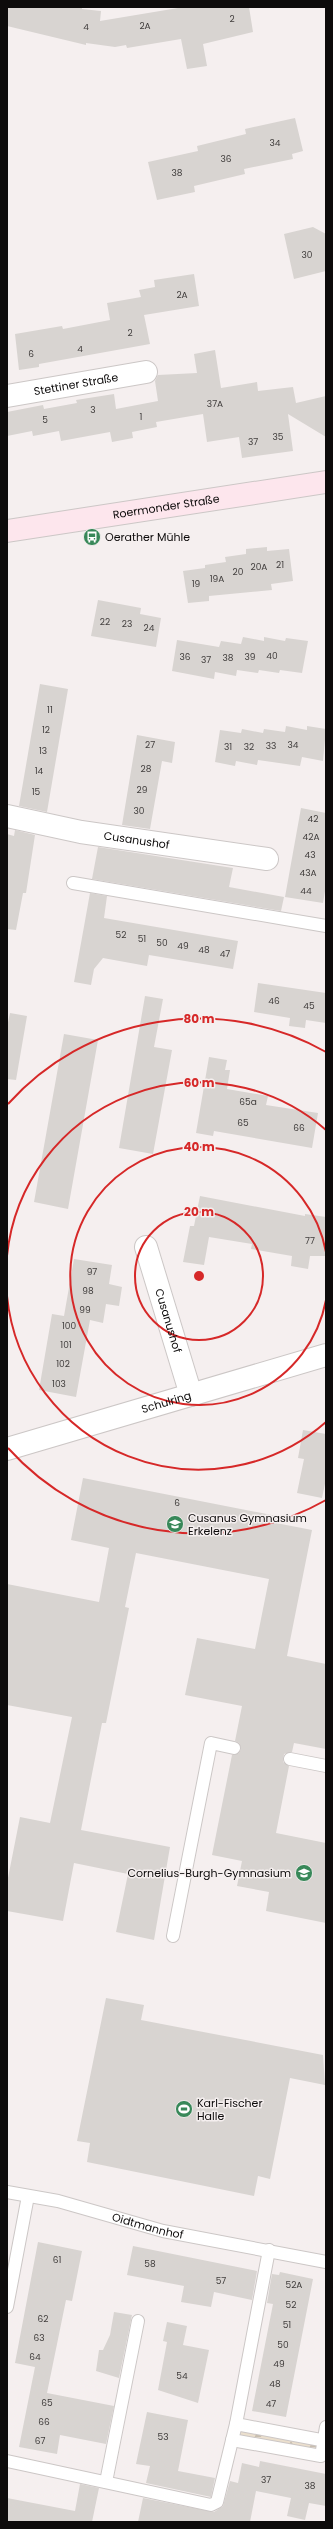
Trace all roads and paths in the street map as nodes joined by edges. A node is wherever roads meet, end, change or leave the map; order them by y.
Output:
1 (146, 372) dead end
2 (7, 396) edge
3 (326, 482) edge
4 (7, 532) edge
5 (7, 816) edge
6 (267, 859) dead end
7 (73, 883) dead end
8 (326, 926) edge
9 (146, 1247) dead end
10 (326, 1355) edge
11 (191, 1395) junction
12 (7, 1449) edge
13 (234, 1748) dead end
14 (290, 1759) dead end
15 (326, 1766) edge
16 (173, 1936) dead end
17 (7, 2192) edge
18 (28, 2196) junction
19 (269, 2250) junction
20 (326, 2262) edge
21 (7, 2307) edge
22 (138, 2321) dead end
23 (236, 2424) junction
24 (326, 2427) edge
25 (232, 2440) junction
26 (325, 2441) edge
27 (7, 2461) edge
28 (106, 2482) junction

1 - 2 street, Stettiner Straße
3 - 4 main road, Roermonder Straße
5 - 6 street, Cusanushof
7 - 8 lane
9 - 11 street, Cusanushof
10 - 11 street, Schulring
11 - 12 street, Schulring
13 - 16 lane
14 - 15 lane
17 - 18 lane, Oidtmannhof
18 - 19 lane, Oidtmannhof
18 - 21 lane
19 - 20 lane, Oidtmannhof
19 - 23 lane
22 - 28 lane
23 - 25 lane
23 - 26 lane
24 - 26 lane
25 - 26 lane
25 - 28 lane
27 - 28 lane

